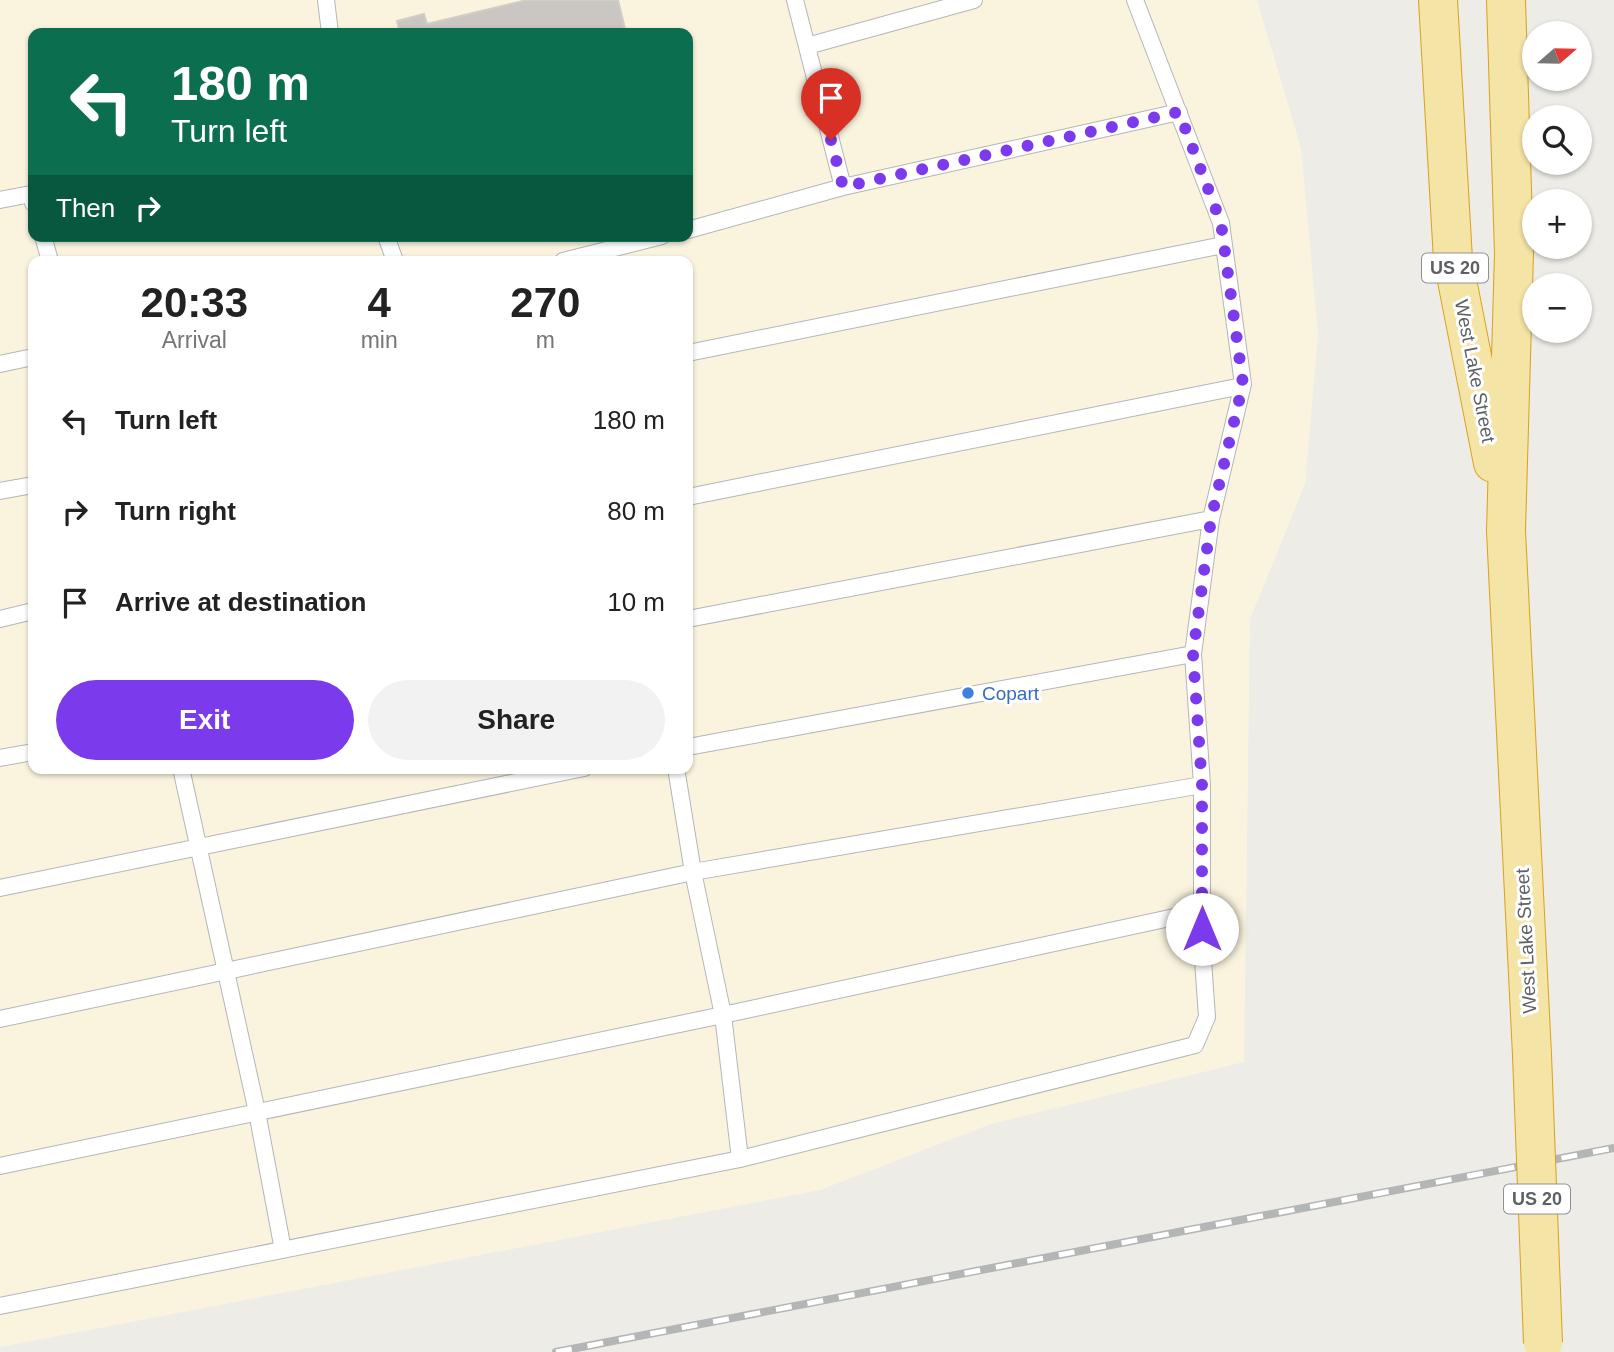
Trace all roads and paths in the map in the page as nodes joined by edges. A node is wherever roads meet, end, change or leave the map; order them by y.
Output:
1 (326, 0) edge
2 (795, 0) edge
3 (974, 0) edge
4 (1135, 0) edge
5 (1438, 0) edge
6 (1506, 0) edge
7 (329, 28) edge
8 (807, 46) junction
9 (1179, 112) junction
10 (843, 187) junction
11 (28, 197) edge
12 (0, 200) edge
13 (693, 229) edge
14 (638, 242) edge
15 (1223, 245) junction
16 (583, 256) edge
17 (693, 352) edge
18 (28, 358) edge
19 (0, 364) edge
20 (1242, 386) junction
21 (28, 486) edge
22 (0, 491) edge
23 (693, 496) edge
24 (1211, 519) junction
25 (1506, 531) junction
26 (28, 612) edge
27 (693, 618) edge
28 (0, 619) edge
29 (1193, 654) junction
30 (693, 746) edge
31 (28, 753) edge
32 (0, 758) edge
33 (182, 774) edge
34 (555, 774) edge
35 (677, 774) edge
36 (1202, 785) junction
37 (196, 847) junction
38 (693, 872) junction
39 (0, 888) edge
40 (1202, 911) junction
41 (226, 972) junction
42 (723, 1015) junction
43 (0, 1019) edge
44 (257, 1112) junction
45 (740, 1159) junction
46 (0, 1166) edge
47 (283, 1250) junction
48 (0, 1306) edge
49 (1543, 1348) edge

1 - 7 lane
2 - 8 lane
3 - 8 lane
4 - 9 lane
5 - 25 highway, West Lake Street / US 20
6 - 25 highway, West Lake Street / US 20
8 - 10 lane
9 - 10 lane
9 - 15 lane
10 - 13 lane
11 - 12 lane
14 - 16 lane
15 - 17 lane
15 - 20 lane
18 - 19 lane
20 - 23 lane
20 - 24 lane
21 - 22 lane
24 - 27 lane
24 - 29 lane
25 - 49 highway, West Lake Street / US 20, bridge
26 - 28 lane
29 - 30 lane
29 - 36 lane
31 - 32 lane
33 - 37 lane
34 - 37 lane
35 - 38 lane
36 - 38 lane
36 - 40 lane
37 - 39 lane
37 - 41 lane
38 - 41 lane
38 - 42 lane
40 - 42 lane
40 - 45 lane
41 - 43 lane
41 - 44 lane
42 - 44 lane
42 - 45 lane
44 - 46 lane
44 - 47 lane
45 - 47 lane
47 - 48 lane

